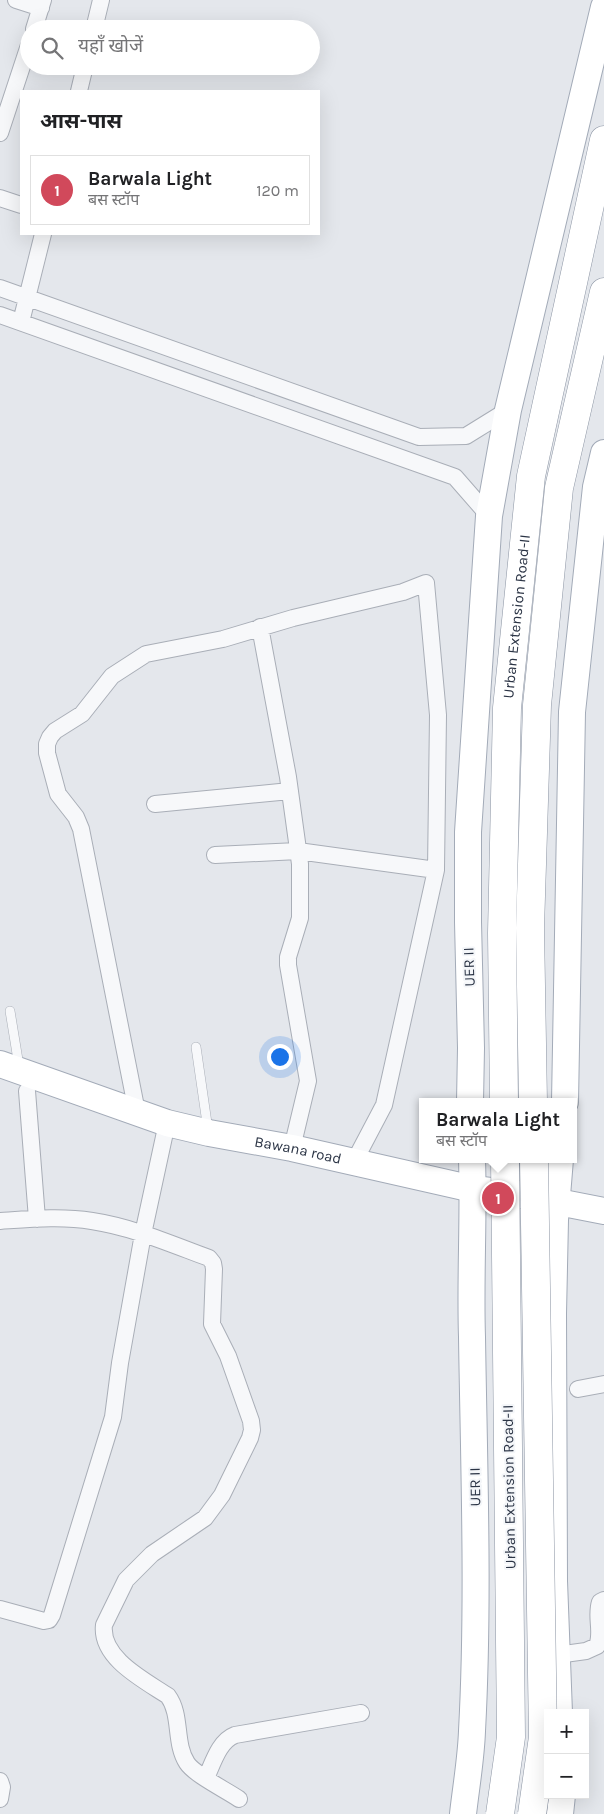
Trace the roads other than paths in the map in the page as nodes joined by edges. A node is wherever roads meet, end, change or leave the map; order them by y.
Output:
1 (16, 0) edge
2 (101, 0) edge
3 (42, 4) edge
4 (604, 7) edge
5 (37, 20) edge
6 (96, 20) edge
7 (20, 72) edge
8 (83, 75) edge
9 (79, 90) edge
10 (0, 133) edge
11 (604, 140) edge
12 (0, 198) edge
13 (20, 206) edge
14 (43, 235) edge
15 (0, 288) edge
16 (604, 292) edge
17 (27, 297) junction
18 (0, 315) edge
19 (21, 322) junction
20 (508, 410) junction
21 (604, 453) edge
22 (489, 516) junction
23 (260, 627) junction
24 (290, 790) junction
25 (155, 804) dead end
26 (298, 851) junction
27 (215, 855) dead end
28 (436, 870) junction
29 (10, 1011) dead end
30 (196, 1046) dead end
31 (12, 1077) edge
32 (470, 1098) edge
33 (504, 1098) edge
34 (533, 1098) edge
35 (565, 1098) edge
36 (137, 1112) junction
37 (165, 1130) junction
38 (209, 1133) junction
39 (292, 1148) junction
40 (354, 1162) junction
41 (472, 1163) edge
42 (505, 1163) edge
43 (534, 1163) edge
44 (560, 1163) edge
45 (474, 1198) junction
46 (556, 1211) junction
47 (604, 1211) edge
48 (37, 1219) junction
49 (0, 1221) edge
50 (604, 1230) edge
51 (143, 1234) junction
52 (604, 1384) edge
53 (578, 1389) dead end
54 (604, 1600) edge
55 (0, 1609) edge
56 (557, 1654) junction
57 (559, 1709) edge
58 (361, 1713) dead end
59 (206, 1778) junction
60 (0, 1781) edge
61 (0, 1799) edge
62 (239, 1799) dead end
63 (562, 1799) edge
64 (463, 1814) edge
65 (500, 1814) edge
66 (532, 1814) edge
67 (560, 1814) edge

1 - 3 street
2 - 6 street
3 - 5 street
4 - 20 main road, UER II
7 - 10 street
8 - 9 street
11 - 33 highway, Urban Extension Road-II
12 - 13 street
14 - 17 street
15 - 17 street
16 - 34 highway, Urban Extension Road-II
17 - 19 street
17 - 20 street
18 - 19 street
19 - 22 street
20 - 22 main road, UER II
21 - 35 main road
22 - 32 main road, UER II
23 - 24 street
23 - 28 street
23 - 36 street
24 - 25 street
24 - 26 street
26 - 27 street
26 - 28 street
26 - 39 street
28 - 40 street
29 - 31 lane
30 - 38 lane
31 - 36 main road, Bawana road
31 - 37 main road, Bawana road
31 - 48 street
36 - 37 main road, Bawana road
37 - 38 main road, Bawana road
37 - 45 main road, Bawana road
37 - 51 street
38 - 39 main road, Bawana road
39 - 40 main road, Bawana road
40 - 45 main road, Bawana road
41 - 45 main road, UER II
42 - 65 highway, Urban Extension Road-II, bridge
43 - 66 highway, Urban Extension Road-II, bridge
44 - 46 main road
45 - 46 main road, Bawana road
45 - 64 main road, UER II
46 - 47 main road, Bawana road
46 - 50 main road, Bawana road
46 - 56 main road
48 - 49 street
48 - 51 street
51 - 55 street
51 - 59 street
52 - 53 street
54 - 56 street
56 - 57 main road
58 - 59 street
59 - 62 street
60 - 61 street
63 - 67 main road

